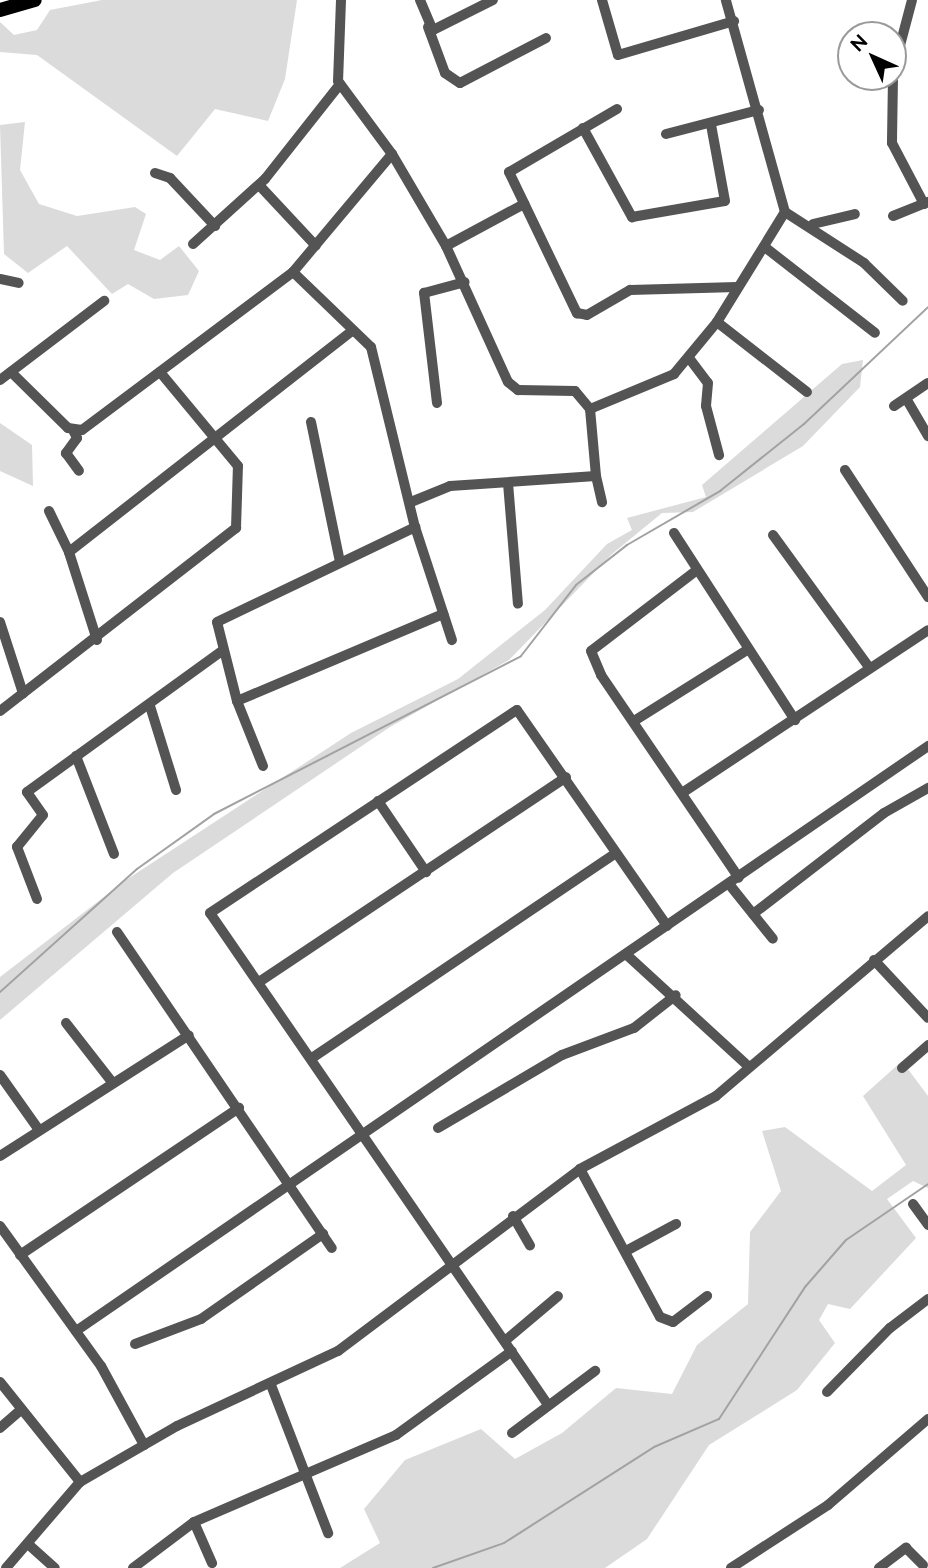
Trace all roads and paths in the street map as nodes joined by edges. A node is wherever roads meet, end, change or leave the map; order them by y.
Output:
1 (35, 0) edge
2 (341, 0) edge
3 (420, 0) edge
4 (493, 0) edge
5 (602, 0) edge
6 (726, 0) edge
7 (912, 0) edge
8 (0, 10) edge
9 (734, 21) junction
10 (907, 21) edge
11 (428, 27) junction
12 (546, 38) dead end
13 (340, 84) junction
14 (893, 91) edge
15 (617, 109) dead end
16 (759, 110) junction
17 (711, 125) junction
18 (583, 128) junction
19 (666, 134) dead end
20 (392, 154) junction
21 (155, 173) dead end
22 (259, 185) junction
23 (926, 203) edge
24 (524, 204) junction
25 (785, 212) junction
26 (855, 214) dead end
27 (893, 216) dead end
28 (813, 224) junction
29 (215, 226) junction
30 (193, 244) dead end
31 (316, 246) junction
32 (446, 246) junction
33 (766, 248) junction
34 (293, 272) junction
35 (0, 279) edge
36 (465, 282) junction
37 (19, 283) dead end
38 (737, 287) junction
39 (903, 300) dead end
40 (104, 301) dead end
41 (717, 322) junction
42 (351, 332) junction
43 (875, 333) dead end
44 (689, 358) junction
45 (11, 372) junction
46 (160, 372) junction
47 (0, 380) edge
48 (928, 383) edge
49 (807, 392) dead end
50 (907, 400) junction
51 (437, 403) dead end
52 (894, 406) dead end
53 (590, 409) junction
54 (311, 422) dead end
55 (73, 430) junction
56 (928, 436) edge
57 (219, 437) junction
58 (719, 455) dead end
59 (845, 470) dead end
60 (79, 471) dead end
61 (596, 475) junction
62 (509, 482) junction
63 (411, 502) junction
64 (602, 502) dead end
65 (49, 511) dead end
66 (415, 527) junction
67 (674, 533) dead end
68 (773, 535) dead end
69 (69, 552) junction
70 (340, 562) junction
71 (697, 570) junction
72 (928, 597) edge
73 (518, 604) dead end
74 (443, 614) junction
75 (0, 622) edge
76 (928, 631) edge
77 (97, 640) junction
78 (452, 640) dead end
79 (747, 650) junction
80 (222, 651) junction
81 (869, 667) junction
82 (23, 693) junction
83 (237, 701) junction
84 (150, 706) junction
85 (0, 711) edge
86 (634, 720) junction
87 (795, 720) junction
88 (928, 746) edge
89 (76, 757) junction
90 (263, 766) dead end
91 (566, 777) junction
92 (928, 788) edge
93 (176, 790) dead end
94 (682, 793) junction
95 (378, 801) junction
96 (114, 854) dead end
97 (612, 856) junction
98 (426, 872) junction
99 (739, 878) junction
100 (729, 884) junction
101 (37, 899) dead end
102 (753, 914) junction
103 (928, 916) edge
104 (667, 926) junction
105 (117, 932) dead end
106 (773, 940) dead end
107 (628, 956) junction
108 (874, 960) junction
109 (259, 982) junction
110 (676, 995) junction
111 (928, 1018) edge
112 (66, 1023) dead end
113 (189, 1035) junction
114 (928, 1045) edge
115 (312, 1058) junction
116 (748, 1066) junction
117 (902, 1068) dead end
118 (0, 1074) edge
119 (112, 1082) junction
120 (239, 1108) junction
121 (438, 1128) dead end
122 (39, 1130) junction
123 (361, 1132) junction
124 (0, 1156) edge
125 (580, 1168) junction
126 (287, 1183) junction
127 (913, 1204) dead end
128 (513, 1216) junction
129 (677, 1224) dead end
130 (928, 1224) edge
131 (0, 1226) edge
132 (323, 1234) junction
133 (530, 1246) dead end
134 (332, 1248) dead end
135 (626, 1251) junction
136 (20, 1255) junction
137 (450, 1263) junction
138 (558, 1296) dead end
139 (707, 1296) dead end
140 (928, 1299) edge
141 (76, 1331) junction
142 (506, 1340) junction
143 (135, 1344) dead end
144 (512, 1351) junction
145 (595, 1371) dead end
146 (0, 1382) edge
147 (271, 1385) junction
148 (827, 1392) dead end
149 (546, 1402) junction
150 (20, 1410) junction
151 (928, 1419) edge
152 (0, 1428) edge
153 (512, 1433) dead end
154 (144, 1445) junction
155 (305, 1476) junction
156 (80, 1482) junction
157 (194, 1522) junction
158 (328, 1533) dead end
159 (28, 1544) junction
160 (212, 1563) dead end
161 (924, 1564) edge
162 (5, 1568) edge
163 (55, 1568) edge
164 (133, 1568) edge
165 (731, 1568) edge
166 (879, 1568) edge

1 - 8 highway
2 - 13 street
3 - 11 street
4 - 11 street
5 - 9 street
6 - 9 street
7 - 10 street
9 - 16 street
11 - 12 street
13 - 20 street
13 - 22 street
14 - 23 street
15 - 18 street
16 - 17 street
16 - 25 street
17 - 18 street
17 - 19 street
18 - 24 street
20 - 31 street
20 - 32 street
21 - 29 street
22 - 29 street
22 - 31 street
23 - 27 street
24 - 32 street
24 - 38 street
25 - 28 street
25 - 33 street
26 - 28 street
28 - 39 street
29 - 30 street
31 - 34 street
32 - 36 street
33 - 38 street
33 - 43 street
34 - 42 street
34 - 46 street
35 - 37 street
36 - 51 street
36 - 53 street
38 - 41 street
40 - 45 street
41 - 44 street
41 - 49 street
42 - 57 street
42 - 63 street
44 - 53 street
44 - 58 street
45 - 47 street
45 - 55 street
46 - 55 street
46 - 57 street
48 - 50 street
50 - 52 street
50 - 56 street
53 - 61 street
54 - 70 street
55 - 60 street
57 - 69 street
57 - 77 street
59 - 72 street
61 - 62 street
61 - 64 street
62 - 63 street
62 - 73 street
63 - 66 street
65 - 69 street
66 - 70 street
66 - 74 street
67 - 71 street
68 - 81 street
69 - 77 street
70 - 80 street
71 - 79 street
71 - 86 street
74 - 78 street
74 - 83 street
75 - 82 street
76 - 81 street
77 - 82 street
79 - 86 street
79 - 87 street
80 - 83 street
80 - 84 street
81 - 87 street
82 - 85 street
83 - 90 street
84 - 89 street
84 - 93 street
86 - 94 street
87 - 94 street
88 - 99 street
89 - 96 street
89 - 101 street
91 - 95 street
91 - 97 street
91 - 98 street
92 - 102 street
94 - 99 street
95 - 98 street
95 - 109 street
97 - 104 street
97 - 115 street
98 - 109 street
99 - 100 street
100 - 102 street
100 - 104 street
102 - 106 street
103 - 108 street
104 - 107 street
105 - 113 street
107 - 110 street
107 - 123 street
108 - 111 street
108 - 116 street
109 - 115 street
110 - 116 street
110 - 121 street
112 - 119 street
113 - 119 street
113 - 120 street
114 - 117 street
115 - 123 street
116 - 125 street
118 - 122 street
119 - 122 street
120 - 126 street
120 - 136 street
122 - 124 street
123 - 126 street
123 - 137 street
125 - 128 street
125 - 135 street
126 - 132 street
126 - 141 street
127 - 130 street
128 - 133 street
128 - 137 street
129 - 135 street
131 - 136 street
132 - 134 street
132 - 143 street
135 - 139 street
136 - 141 street
137 - 142 street
137 - 147 street
138 - 142 street
140 - 148 street
141 - 154 street
142 - 144 street
144 - 149 street
144 - 155 street
145 - 149 street
146 - 150 street
147 - 154 street
147 - 155 street
149 - 153 street
150 - 152 street
150 - 156 street
151 - 165 street
154 - 156 street
155 - 157 street
155 - 158 street
156 - 159 street
157 - 160 street
157 - 164 street
159 - 162 street
159 - 163 street
161 - 166 street

